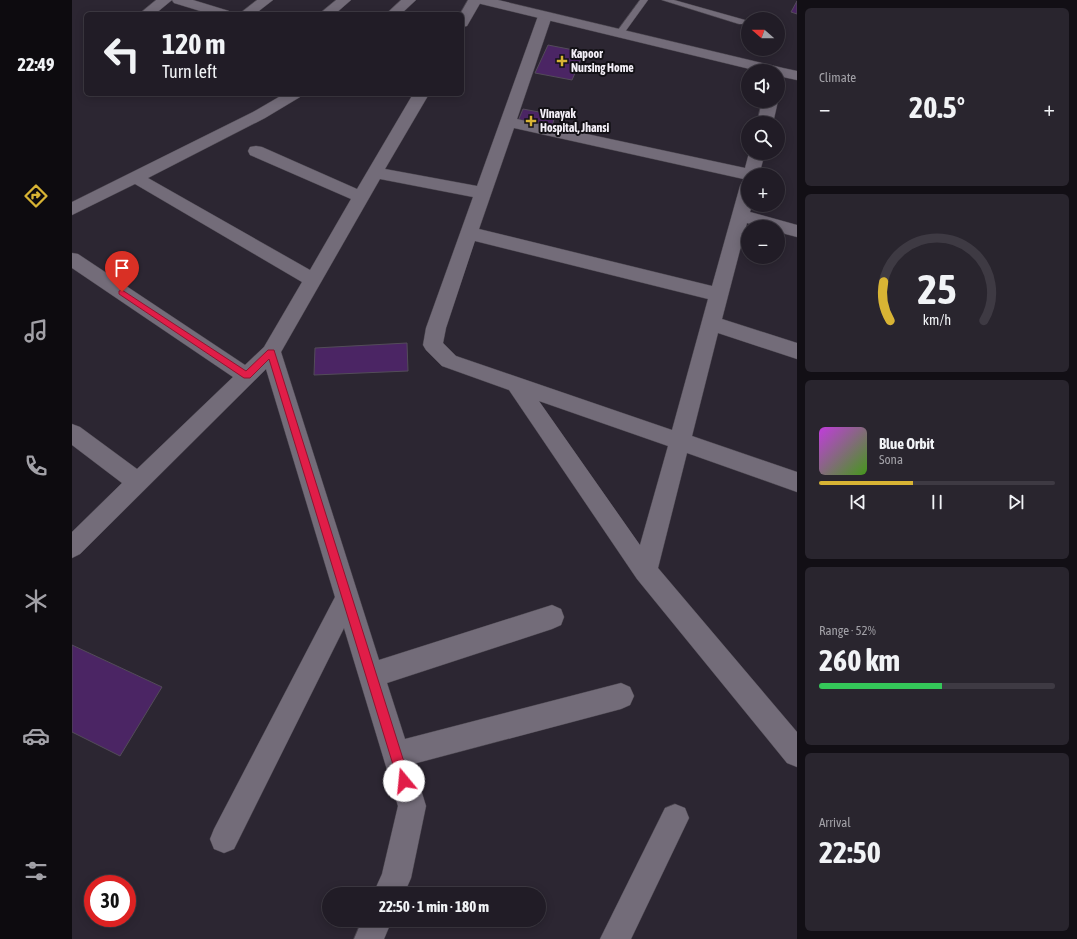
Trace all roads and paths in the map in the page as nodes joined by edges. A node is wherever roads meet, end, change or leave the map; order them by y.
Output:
1 (165, 0) edge
2 (178, 0) edge
3 (266, 0) edge
4 (344, 0) edge
5 (409, 0) edge
6 (476, 0) edge
7 (482, 0) edge
8 (644, 0) edge
9 (666, 0) edge
10 (149, 12) edge
11 (217, 12) edge
12 (249, 12) edge
13 (329, 12) edge
14 (394, 12) edge
15 (545, 16) junction
16 (464, 21) edge
17 (741, 22) edge
18 (619, 34) junction
19 (748, 64) edge
20 (785, 73) edge
21 (797, 76) edge
22 (292, 96) edge
23 (421, 96) edge
24 (508, 122) junction
25 (256, 151) dead end
26 (376, 173) junction
27 (741, 173) edge
28 (136, 178) junction
29 (483, 193) junction
30 (362, 197) junction
31 (72, 209) edge
32 (741, 211) edge
33 (740, 215) junction
34 (797, 230) edge
35 (469, 233) junction
36 (72, 259) edge
37 (313, 280) junction
38 (719, 295) junction
39 (711, 323) junction
40 (271, 352) junction
41 (797, 352) edge
42 (247, 376) junction
43 (516, 384) junction
44 (72, 434) edge
45 (680, 441) junction
46 (138, 482) junction
47 (797, 482) edge
48 (72, 547) edge
49 (646, 571) junction
50 (347, 598) junction
51 (552, 617) dead end
52 (371, 675) junction
53 (621, 696) dead end
54 (797, 753) edge
55 (396, 755) junction
56 (675, 818) dead end
57 (224, 839) dead end
58 (392, 887) edge
59 (374, 927) edge
60 (369, 939) edge
61 (615, 939) edge

1 - 10 street
2 - 11 street
3 - 12 street
4 - 13 street
5 - 14 street
6 - 16 street
7 - 15 street
8 - 18 lane
9 - 17 lane
15 - 18 street
15 - 24 street
18 - 19 street
20 - 21 street
22 - 28 street
23 - 26 street
24 - 27 street
24 - 29 street
25 - 30 street
26 - 29 street
26 - 30 street
28 - 31 street
28 - 37 street
29 - 35 street
30 - 37 street
32 - 33 street
33 - 34 street
33 - 38 street
35 - 38 street
35 - 43 street
36 - 42 street
37 - 40 street
38 - 39 street
39 - 41 street
39 - 45 street
40 - 42 street
40 - 50 street
42 - 46 street
43 - 45 street
43 - 49 street
44 - 46 street
45 - 47 street
45 - 49 street
46 - 48 street
49 - 54 street
50 - 52 street
50 - 57 street
51 - 52 street
52 - 55 street
53 - 55 street
55 - 58 street
56 - 61 street
59 - 60 street

